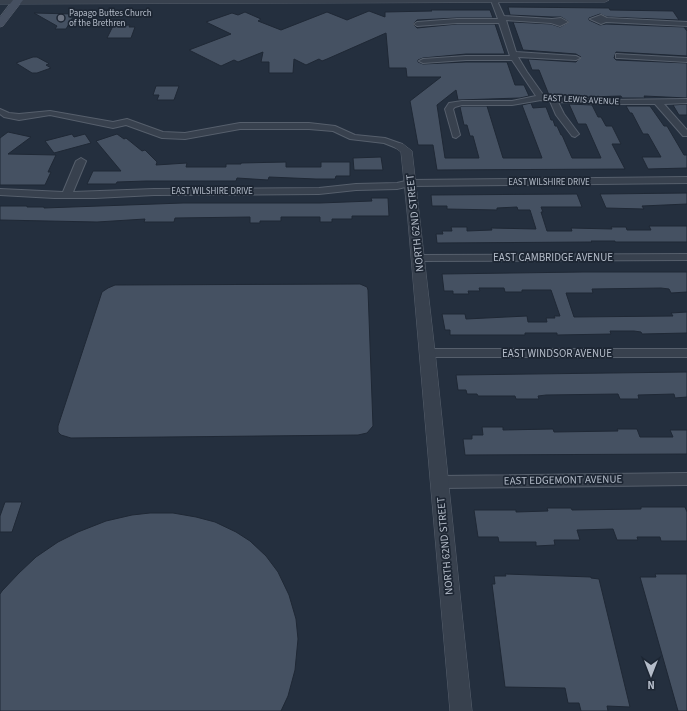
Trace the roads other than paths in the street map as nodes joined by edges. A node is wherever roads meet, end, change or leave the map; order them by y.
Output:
1 (605, 0) edge
2 (496, 1) edge
3 (8, 3) edge
4 (501, 16) junction
5 (605, 20) dead end
6 (553, 21) dead end
7 (0, 24) edge
8 (417, 24) dead end
9 (687, 24) edge
10 (514, 56) junction
11 (619, 56) dead end
12 (576, 58) dead end
13 (687, 60) edge
14 (423, 61) dead end
15 (541, 98) junction
16 (553, 99) junction
17 (687, 101) edge
18 (658, 102) junction
19 (0, 111) edge
20 (575, 134) dead end
21 (686, 134) dead end
22 (456, 135) dead end
23 (399, 146) joint
24 (81, 161) dead end
25 (687, 180) edge
26 (410, 183) junction
27 (0, 192) edge
28 (67, 195) junction
29 (687, 257) edge
30 (418, 258) junction
31 (428, 353) junction
32 (687, 353) edge
33 (687, 479) edge
34 (439, 482) junction
35 (460, 711) edge

1 - 2 street
2 - 3 street
2 - 4 street
3 - 7 main road
4 - 6 street
4 - 8 street
4 - 10 street
5 - 9 street
10 - 12 street
10 - 14 street
10 - 15 street
11 - 13 street
15 - 16 street, EAST LEWIS AVENUE
15 - 22 street, EAST LEWIS AVENUE
16 - 18 street, EAST LEWIS AVENUE
16 - 20 street
17 - 18 street, EAST LEWIS AVENUE
18 - 21 street
19 - 23 street, NORTH 62ND STREET
23 - 26 street, NORTH 62ND STREET
24 - 28 street
25 - 26 street, EAST WILSHIRE DRIVE
26 - 28 street, EAST WILSHIRE DRIVE
26 - 30 street, NORTH 62ND STREET
27 - 28 street, EAST WILSHIRE DRIVE
29 - 30 street, EAST CAMBRIDGE AVENUE
30 - 31 street, NORTH 62ND STREET
31 - 32 street, EAST WINDSOR AVENUE
31 - 34 street, NORTH 62ND STREET
33 - 34 street, EAST EDGEMONT AVENUE
34 - 35 street, NORTH 62ND STREET

